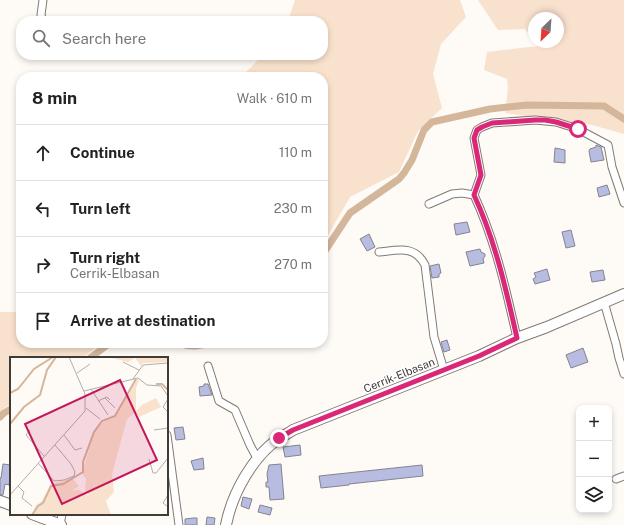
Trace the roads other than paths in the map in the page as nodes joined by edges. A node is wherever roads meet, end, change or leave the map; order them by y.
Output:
1 (43, 0) edge
2 (42, 16) edge
3 (474, 195) junction
4 (624, 203) edge
5 (429, 204) dead end
6 (379, 252) dead end
7 (624, 294) edge
8 (604, 302) junction
9 (517, 338) junction
10 (208, 366) dead end
11 (444, 370) junction
12 (624, 374) edge
13 (168, 452) edge
14 (257, 458) junction
15 (169, 468) edge
16 (624, 476) edge
17 (616, 479) dead end
18 (0, 501) edge
19 (10, 505) edge
20 (35, 515) edge
21 (62, 515) edge
22 (60, 525) edge
23 (179, 525) edge
24 (226, 525) edge

1 - 2 street
3 - 4 street
3 - 5 street
3 - 9 street
6 - 11 street
7 - 8 main road, Cerrik-Elbasan
8 - 9 main road, Cerrik-Elbasan
8 - 12 street
9 - 11 main road, Cerrik-Elbasan
10 - 14 street
11 - 14 main road, Cerrik-Elbasan
13 - 15 street
14 - 24 main road, Cerrik-Elbasan
15 - 23 street
16 - 17 street
18 - 19 main road
20 - 22 main road
21 - 22 street

